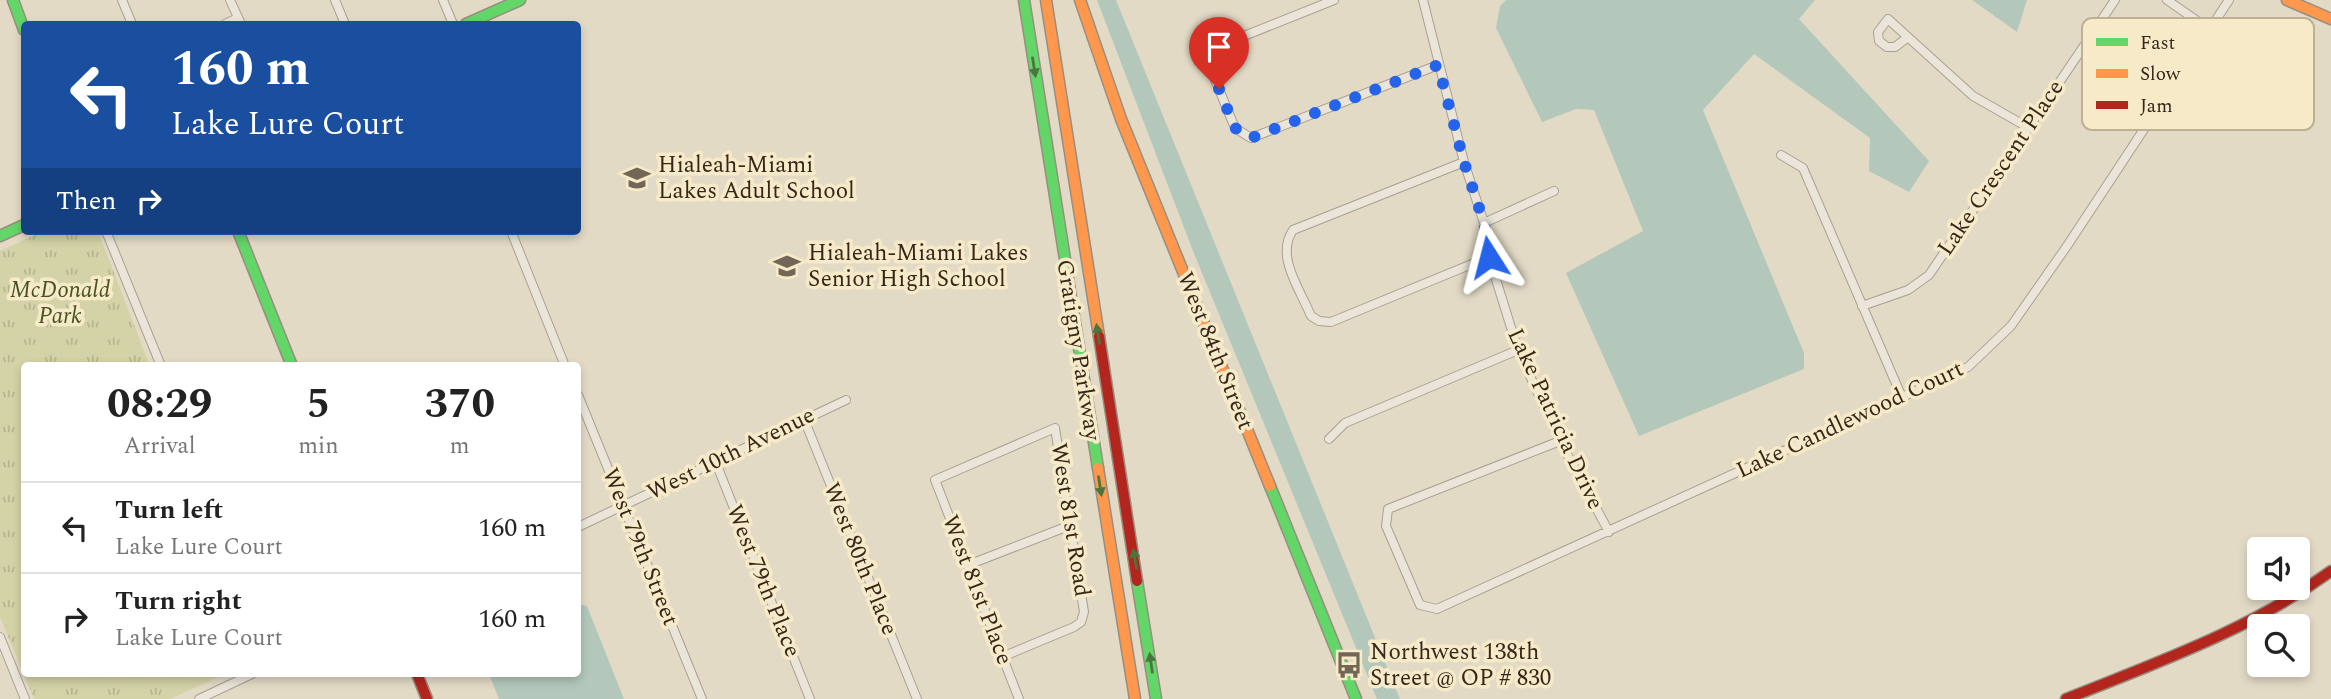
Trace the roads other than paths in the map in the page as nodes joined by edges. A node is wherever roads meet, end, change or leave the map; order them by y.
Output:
1 (13, 0) edge
2 (122, 0) edge
3 (230, 0) edge
4 (335, 0) edge
5 (443, 0) edge
6 (520, 0) edge
7 (1024, 0) edge
8 (1046, 0) edge
9 (1080, 0) edge
10 (1334, 0) edge
11 (1423, 0) edge
12 (2115, 0) edge
13 (2167, 0) edge
14 (2229, 0) edge
15 (2287, 0) edge
16 (2103, 18) edge
17 (2193, 18) edge
18 (2217, 18) edge
19 (2331, 19) edge
20 (131, 21) edge
21 (239, 21) edge
22 (344, 21) edge
23 (452, 21) edge
24 (473, 21) edge
25 (21, 22) edge
26 (1908, 37) junction
27 (2082, 49) edge
28 (1438, 65) junction
29 (2029, 128) junction
30 (2143, 130) edge
31 (1781, 155) dead end
32 (1464, 162) junction
33 (1554, 191) dead end
34 (1484, 223) junction
35 (21, 226) edge
36 (108, 235) edge
37 (240, 235) edge
38 (513, 235) edge
39 (0, 236) edge
40 (1489, 257) junction
41 (1862, 306) junction
42 (1518, 350) junction
43 (159, 362) edge
44 (290, 362) edge
45 (563, 362) edge
46 (1901, 395) junction
47 (846, 400) dead end
48 (581, 402) edge
49 (804, 419) junction
50 (1055, 428) joint
51 (1329, 439) dead end
52 (1560, 441) junction
53 (716, 463) junction
54 (623, 506) junction
55 (1071, 525) junction
56 (581, 526) edge
57 (1609, 532) junction
58 (968, 565) junction
59 (2331, 571) edge
60 (0, 637) edge
61 (1002, 657) junction
62 (246, 677) edge
63 (418, 677) edge
64 (25, 699) edge
65 (199, 699) edge
66 (427, 699) edge
67 (702, 699) edge
68 (810, 699) edge
69 (917, 699) edge
70 (1019, 699) edge
71 (1135, 699) edge
72 (1156, 699) edge
73 (1356, 699) edge
74 (2066, 699) edge

1 - 25 main road
2 - 20 street
3 - 21 street
4 - 22 street
5 - 23 street
6 - 24 main road
7 -> 71 main road, Gratigny Parkway
72 -> 8 main road, Gratigny Parkway
9 - 73 main road, West 84th Street
10 - 28 street
11 - 28 street, Lake Patricia Drive
12 - 16 street, Lake Crescent Place
13 - 17 street
14 - 18 street, Lake Candlewood Court
15 - 19 main road
26 - 26 street
26 - 29 street
27 - 29 street, Lake Crescent Place
28 - 32 street, Lake Patricia Drive
29 - 41 street, Lake Crescent Place
30 - 46 street, Lake Candlewood Court
31 - 41 street
32 - 34 street, Lake Patricia Drive
32 - 40 street
33 - 34 street
34 - 40 street, Lake Patricia Drive
35 - 39 main road
36 - 43 street
37 - 44 main road
38 - 45 street
40 - 42 street, Lake Patricia Drive
41 - 46 street
42 - 51 street
42 - 52 street, Lake Patricia Drive
46 - 57 street, Lake Candlewood Court
47 - 49 street, West 10th Avenue
48 - 54 street, West 79th Street
49 - 53 street, West 10th Avenue
49 - 69 street, West 80th Place
50 - 55 street, West 81st Road
50 - 58 street, West 81st Place
52 - 57 street, Lake Patricia Drive
52 - 57 street, Lake Candlewood Court
53 - 54 street, West 10th Avenue
53 - 68 street, West 79th Place
54 - 56 street, West 10th Avenue
54 - 67 street, West 79th Street
55 - 58 street
55 - 61 street, West 81st Road
58 - 61 street, West 81st Place
59 - 74 main road
60 - 64 street
61 - 70 street, West 81st Place
62 - 65 street
63 - 66 main road

